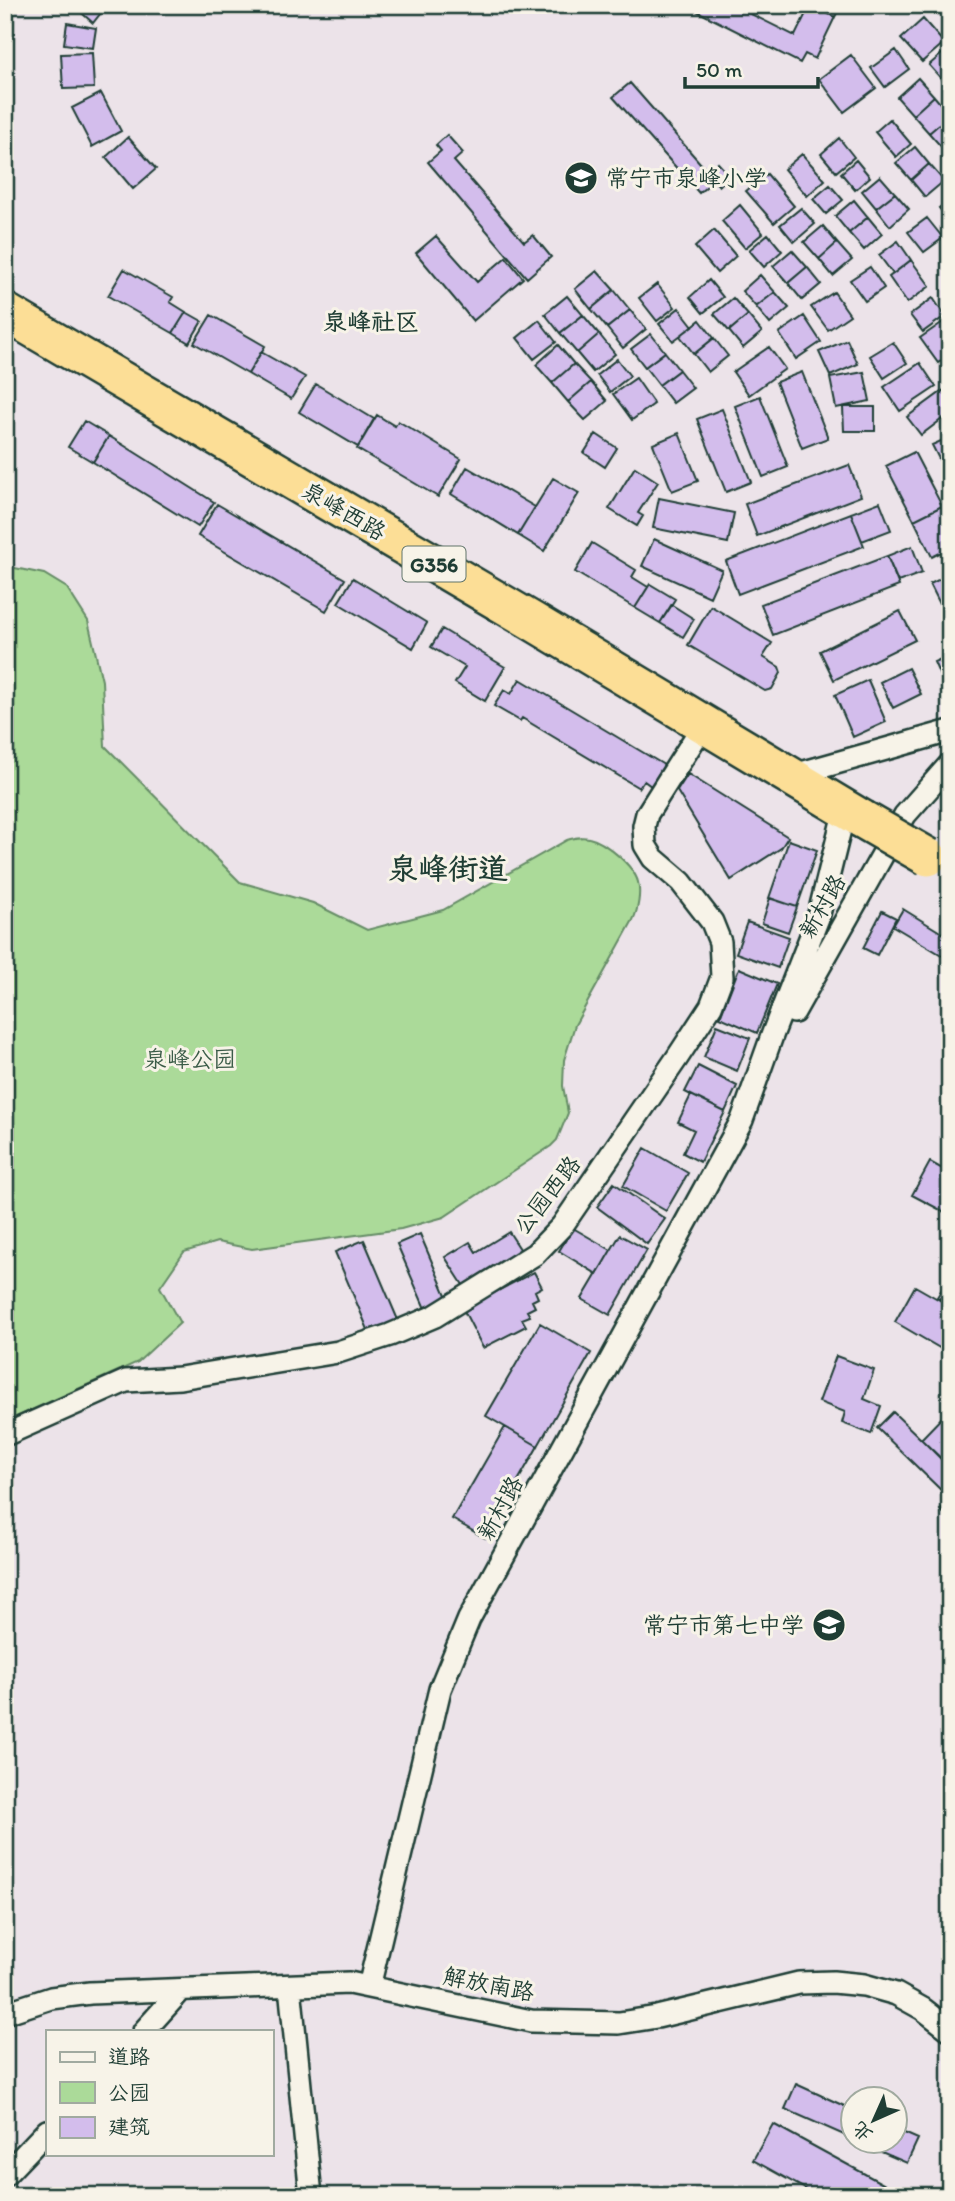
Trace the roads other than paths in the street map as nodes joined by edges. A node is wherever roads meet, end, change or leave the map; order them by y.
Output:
1 (5, 312) edge
2 (704, 724) junction
3 (950, 731) edge
4 (950, 764) edge
5 (790, 776) junction
6 (853, 814) junction
7 (939, 863) edge
8 (755, 1084) junction
9 (5, 1435) edge
10 (290, 1986) junction
11 (369, 1987) junction
12 (181, 1990) junction
13 (5, 2013) edge
14 (950, 2029) edge
15 (145, 2030) edge
16 (46, 2132) edge
17 (5, 2175) edge
18 (311, 2196) edge

1 - 2 highway, 泉峰西路 / G356
2 - 5 highway, 泉峰西路 / G356
2 - 9 street, 公园西路
3 - 5 street
4 - 8 street, 新村路
5 - 6 highway, 泉峰西路 / G356
6 - 7 highway, G356, bridge
6 - 8 street, 新村路
8 - 11 street, 新村路
10 - 11 street, 解放南路
10 - 12 street, 解放南路
10 - 18 street
11 - 14 street, 解放南路
12 - 13 street, 解放南路
12 - 15 street
16 - 17 street

